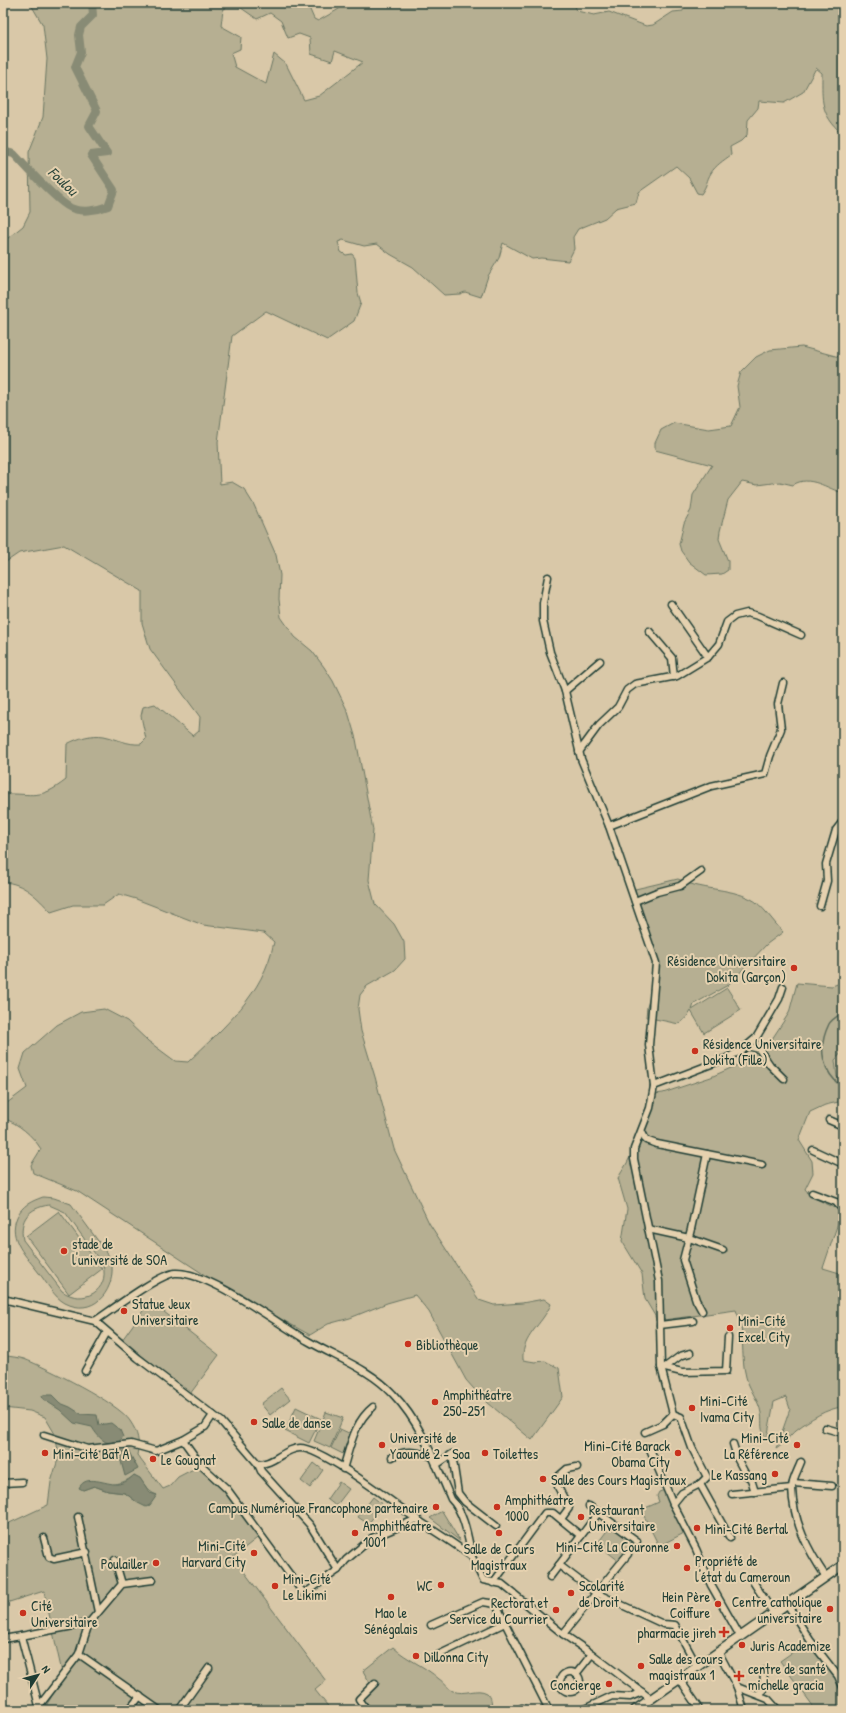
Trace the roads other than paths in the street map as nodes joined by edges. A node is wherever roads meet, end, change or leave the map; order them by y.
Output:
1 (548, 577) dead end
2 (671, 604) dead end
3 (785, 628) junction
4 (649, 631) dead end
5 (782, 635) dead end
6 (798, 637) dead end
7 (708, 657) junction
8 (600, 661) dead end
9 (674, 677) junction
10 (783, 683) dead end
11 (564, 691) junction
12 (579, 752) junction
13 (843, 821) edge
14 (609, 826) junction
15 (701, 871) dead end
16 (635, 901) junction
17 (820, 906) dead end
18 (783, 987) dead end
19 (747, 1046) junction
20 (784, 1079) dead end
21 (654, 1086) junction
22 (829, 1120) dead end
23 (843, 1126) edge
24 (642, 1132) junction
25 (812, 1150) dead end
26 (707, 1154) junction
27 (843, 1164) edge
28 (762, 1165) dead end
29 (812, 1193) dead end
30 (843, 1210) edge
31 (648, 1229) junction
32 (689, 1238) junction
33 (723, 1250) dead end
34 (3, 1299) edge
35 (702, 1311) dead end
36 (95, 1321) junction
37 (693, 1321) dead end
38 (660, 1325) junction
39 (107, 1332) junction
40 (728, 1337) dead end
41 (690, 1353) dead end
42 (663, 1368) junction
43 (85, 1371) dead end
44 (373, 1407) dead end
45 (673, 1414) junction
46 (213, 1415) junction
47 (825, 1428) dead end
48 (645, 1432) dead end
49 (843, 1433) edge
50 (44, 1435) dead end
51 (183, 1440) junction
52 (732, 1444) dead end
53 (650, 1449) dead end
54 (392, 1457) dead end
55 (433, 1457) junction
56 (801, 1462) dead end
57 (258, 1464) junction
58 (436, 1465) junction
59 (577, 1467) dead end
60 (343, 1468) junction
61 (22, 1482) dead end
62 (3, 1483) edge
63 (700, 1484) junction
64 (793, 1486) junction
65 (832, 1486) dead end
66 (755, 1492) junction
67 (732, 1494) dead end
68 (673, 1504) junction
69 (588, 1506) dead end
70 (598, 1512) junction
71 (78, 1517) dead end
72 (561, 1519) junction
73 (417, 1520) junction
74 (496, 1526) dead end
75 (581, 1536) junction
76 (44, 1538) dead end
77 (730, 1538) dead end
78 (637, 1541) dead end
79 (87, 1552) junction
80 (628, 1554) dead end
81 (472, 1557) junction
82 (115, 1560) dead end
83 (560, 1565) junction
84 (843, 1565) edge
85 (338, 1570) junction
86 (550, 1577) dead end
87 (826, 1577) junction
88 (152, 1580) dead end
89 (493, 1583) junction
90 (754, 1583) dead end
91 (122, 1584) junction
92 (596, 1593) junction
93 (787, 1604) junction
94 (98, 1612) junction
95 (774, 1614) junction
96 (89, 1623) junction
97 (505, 1623) junction
98 (431, 1625) dead end
99 (562, 1634) junction
100 (21, 1636) junction
101 (740, 1636) junction
102 (3, 1639) edge
103 (726, 1647) junction
104 (719, 1653) junction
105 (79, 1654) junction
106 (592, 1654) junction
107 (432, 1658) dead end
108 (696, 1664) junction
109 (209, 1668) dead end
110 (764, 1671) dead end
111 (576, 1674) dead end
112 (680, 1680) junction
113 (375, 1683) dead end
114 (737, 1687) junction
115 (843, 1687) edge
116 (758, 1694) junction
117 (140, 1696) junction
118 (647, 1696) junction
119 (698, 1706) dead end
120 (39, 1709) edge
121 (129, 1710) edge
122 (159, 1710) edge
123 (179, 1710) edge
124 (367, 1710) edge
125 (549, 1710) edge
126 (582, 1710) edge
127 (629, 1710) edge
128 (635, 1710) edge
129 (744, 1710) edge
130 (778, 1710) edge

1 - 11 street
2 - 7 street
3 - 5 street
3 - 6 street
3 - 7 street
4 - 9 street
7 - 9 street
8 - 11 street
9 - 12 street
10 - 14 street
11 - 12 street
12 - 14 street
13 - 17 street
14 - 16 street
15 - 16 street
16 - 21 street
18 - 19 street
19 - 20 street
19 - 21 street
21 - 24 street
22 - 23 street
24 - 26 street
24 - 31 street
25 - 27 street
26 - 28 street
26 - 32 street
29 - 30 street
31 - 32 street
31 - 38 street
32 - 33 street
32 - 35 street
34 - 36 street
36 - 39 street
36 - 55 street
37 - 38 street
38 - 42 street
39 - 43 street
39 - 46 street
40 - 42 street
41 - 42 street
42 - 45 street
44 - 60 street
45 - 48 street
45 - 63 street
46 - 51 street
46 - 57 street
47 - 49 street
50 - 51 street
51 - 85 street
52 - 66 street
53 - 68 street
54 - 55 street
55 - 58 street
56 - 64 street
57 - 60 street
57 - 85 street
58 - 74 street
58 - 81 street
59 - 72 street
60 - 73 street
61 - 62 street
63 - 68 street
63 - 77 street
64 - 65 street
64 - 66 street
64 - 87 street
66 - 67 street
68 - 101 street
69 - 70 street
70 - 75 street
70 - 78 street
71 - 79 street
72 - 75 street
72 - 89 street
73 - 81 street
73 - 85 street
75 - 83 street
76 - 79 street
79 - 94 street
80 - 92 street
81 - 89 street
82 - 91 street
83 - 86 street
83 - 92 street
84 - 87 main road
87 - 93 main road
88 - 91 street
89 - 99 street
90 - 95 street
91 - 94 street
92 - 99 street
92 - 108 street
93 - 95 main road
93 - 115 street
94 - 96 street
95 - 101 main road
96 - 100 street
96 - 105 street
97 - 98 street
97 - 107 street
97 - 125 street
99 - 106 street
100 - 102 street
100 - 120 street
101 - 103 main road
103 - 104 main road
103 - 108 main road
104 - 112 main road
104 - 114 street
105 - 117 street
105 - 120 street
106 - 111 street
106 - 118 street
108 - 118 main road
109 - 123 street
110 - 116 street
112 - 118 main road
112 - 119 street
113 - 124 street
114 - 116 street
114 - 129 street
116 - 130 street
117 - 121 street
117 - 122 street
118 - 126 street
118 - 127 main road
118 - 128 main road

